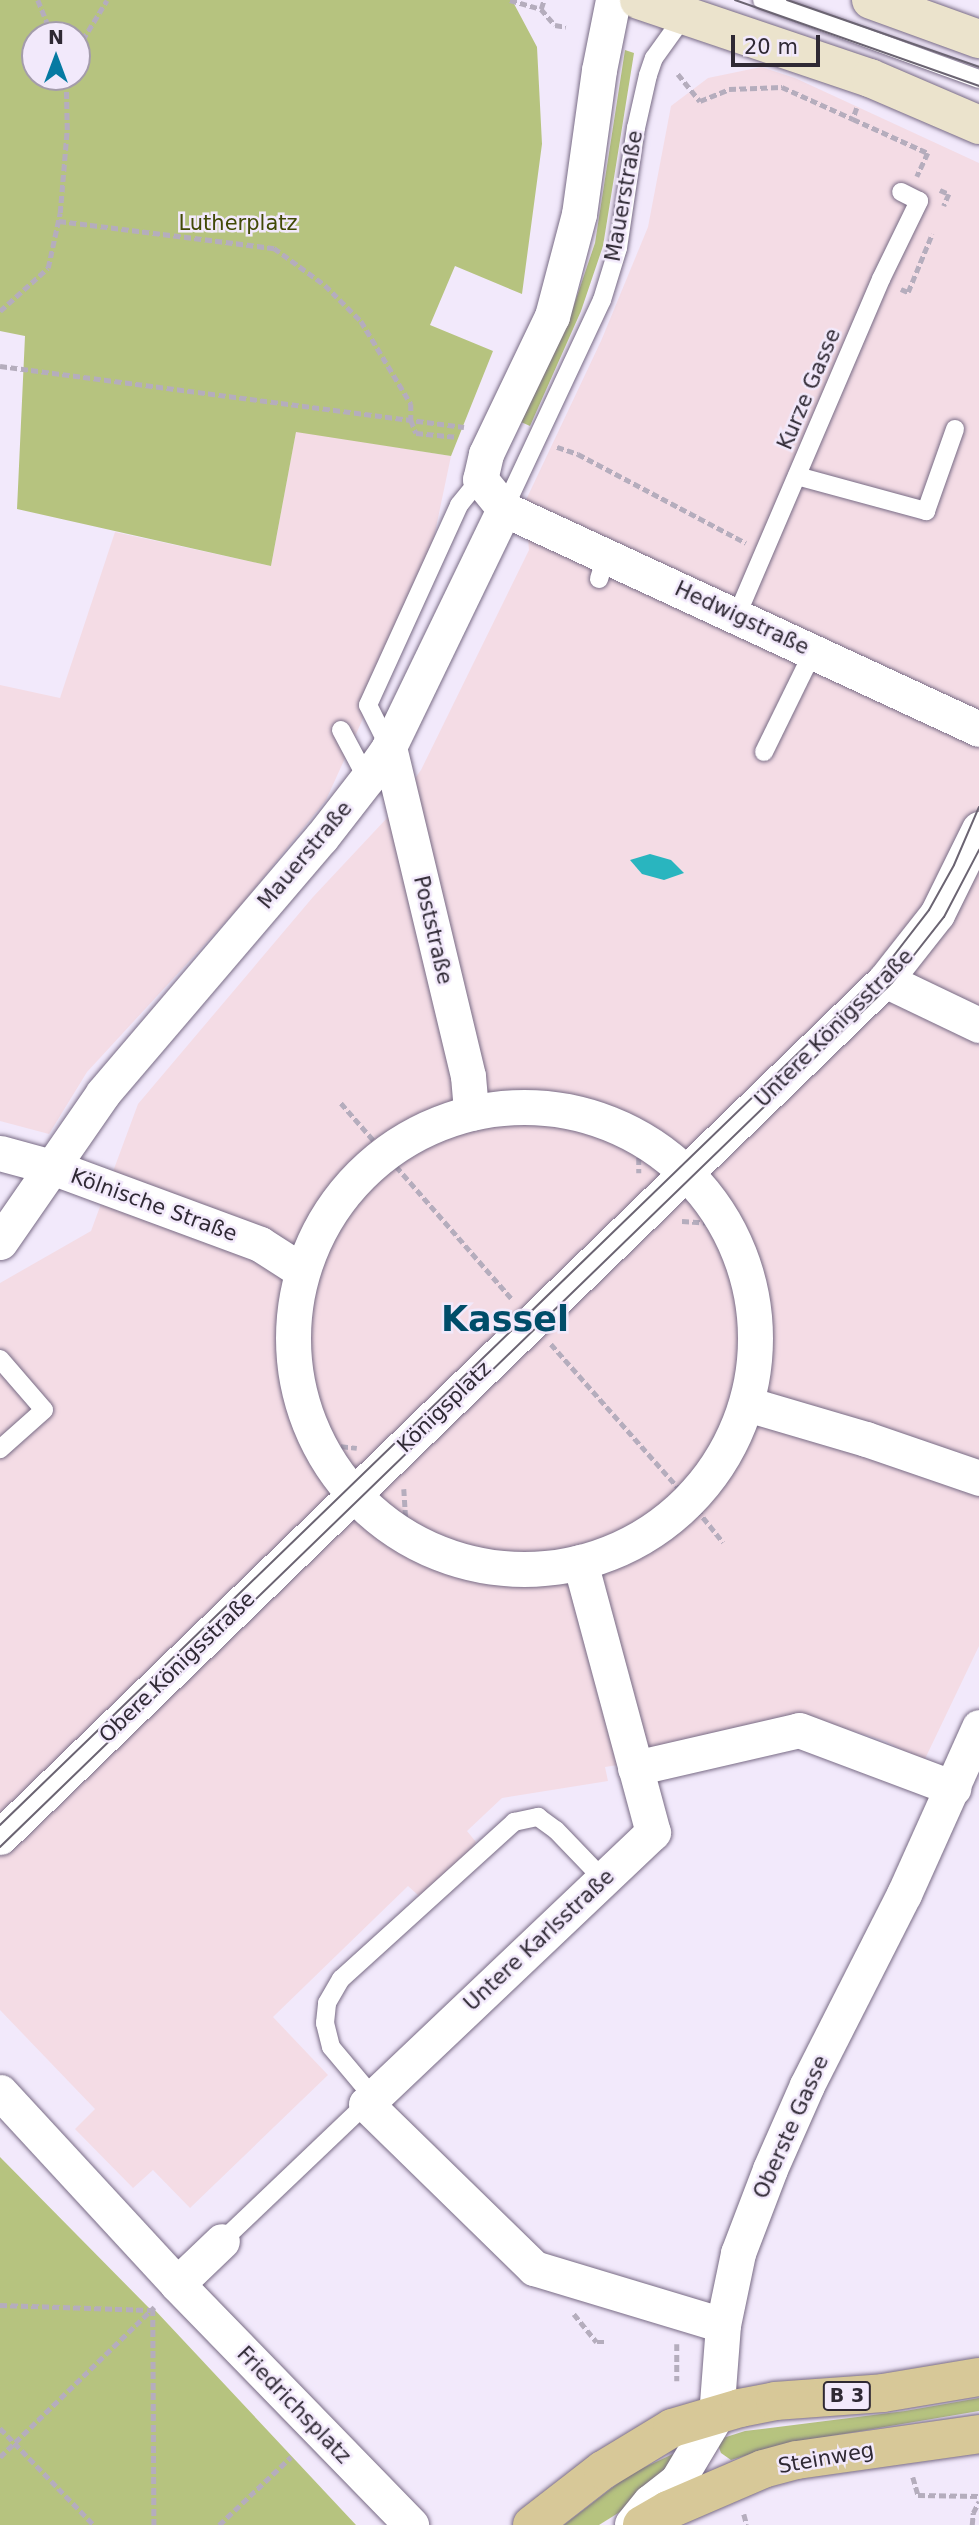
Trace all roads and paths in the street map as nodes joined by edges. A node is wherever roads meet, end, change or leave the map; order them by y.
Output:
1 (38, 0) edge
2 (107, 0) edge
3 (510, 0) edge
4 (544, 0) edge
5 (613, 0) edge
6 (639, 0) edge
7 (762, 0) edge
8 (871, 0) edge
9 (690, 8) edge
10 (541, 9) junction
11 (46, 21) edge
12 (91, 26) edge
13 (566, 27) dead end
14 (979, 38) edge
15 (759, 39) junction
16 (661, 48) junction
17 (678, 74) dead end
18 (979, 79) edge
19 (66, 91) edge
20 (853, 119) dead end
21 (979, 125) edge
22 (901, 192) dead end
23 (59, 221) junction
24 (0, 311) edge
25 (0, 366) edge
26 (411, 419) junction
27 (475, 429) dead end
28 (955, 429) dead end
29 (466, 437) dead end
30 (578, 454) dead end
31 (797, 476) junction
32 (480, 479) junction
33 (504, 509) junction
34 (764, 553) junction
35 (737, 615) junction
36 (813, 652) junction
37 (979, 729) edge
38 (341, 730) dead end
39 (389, 747) junction
40 (764, 752) dead end
41 (368, 779) junction
42 (979, 829) edge
43 (885, 980) junction
44 (979, 1025) edge
45 (471, 1113) junction
46 (0, 1153) edge
47 (52, 1167) junction
48 (686, 1173) junction
49 (0, 1241) edge
50 (302, 1271) junction
51 (0, 1359) edge
52 (747, 1404) junction
53 (0, 1449) edge
54 (979, 1478) edge
55 (354, 1497) junction
56 (580, 1562) junction
57 (979, 1727) edge
58 (635, 1768) junction
59 (953, 1788) junction
60 (0, 1836) edge
61 (603, 1880) junction
62 (0, 2092) edge
63 (370, 2100) junction
64 (222, 2241) joint
65 (177, 2284) junction
66 (0, 2305) edge
67 (152, 2309) junction
68 (723, 2325) junction
69 (670, 2343) dead end
70 (979, 2377) edge
71 (677, 2381) dead end
72 (716, 2416) junction
73 (0, 2428) edge
74 (979, 2434) edge
75 (15, 2443) junction
76 (0, 2458) edge
77 (290, 2458) dead end
78 (913, 2477) dead end
79 (979, 2499) edge
80 (94, 2525) edge
81 (154, 2525) edge
82 (219, 2525) edge
83 (411, 2525) edge
84 (532, 2525) edge
85 (631, 2525) edge
86 (642, 2525) edge
87 (972, 2525) edge

1 - 11 path
2 - 12 path
3 - 10 path
4 - 10 path
5 - 32 street, Mauerstraße
6 - 9 main road
7 - 18 lane
8 - 14 main road
9 - 15 main road
9 - 16 lane, Mauerstraße
10 - 13 path
15 - 16 lane
15 - 21 main road
16 - 33 lane, Mauerstraße
17 - 20 path
19 - 23 path
22 - 31 lane, Kurze Gasse
23 - 24 path
23 - 26 path
25 - 26 path
26 - 27 path
26 - 29 path
28 - 31 lane
30 - 34 path
31 - 34 lane, Kurze Gasse
32 - 33 street
32 - 39 lane
33 - 35 street, Hedwigstraße
33 - 39 street, Mauerstraße
34 - 35 lane, Kurze Gasse
35 - 36 street, Hedwigstraße
36 - 37 street, Hedwigstraße
36 - 40 lane
38 - 41 lane
39 - 41 street, Mauerstraße
39 - 45 street, Poststraße
41 - 47 street, Mauerstraße
42 - 43 street, Untere Königsstraße
43 - 44 street
43 - 48 street, Untere Königsstraße
45 - 48 street
45 - 50 street
46 - 47 street, Kölnische Straße
47 - 49 street, Mauerstraße
47 - 50 street, Kölnische Straße
48 - 52 street
48 - 55 street, Königsplatz
50 - 55 street
51 - 53 lane
52 - 54 street
52 - 56 street
55 - 56 street
55 - 60 street, Obere Königsstraße
56 - 58 street, Untere Karlsstraße
57 - 59 street, Oberste Gasse
58 - 59 street
58 - 61 street, Untere Karlsstraße
59 - 68 street, Oberste Gasse
61 - 63 street, Untere Karlsstraße
61 - 63 lane
62 - 65 street, Friedrichsplatz
63 - 64 lane, Untere Karlsstraße
63 - 68 street
64 - 65 street
65 - 67 path
65 - 83 street, Friedrichsplatz
66 - 67 path
67 - 75 path
67 - 81 path
68 - 72 street, Oberste Gasse
69 - 71 path
70 - 72 main road, B 3
72 - 84 main road, B 3
72 - 85 street, Oberste Gasse
73 - 75 path
74 - 86 main road, Steinweg
75 - 76 path
75 - 80 path
77 - 82 path
78 - 79 path
79 - 87 path

